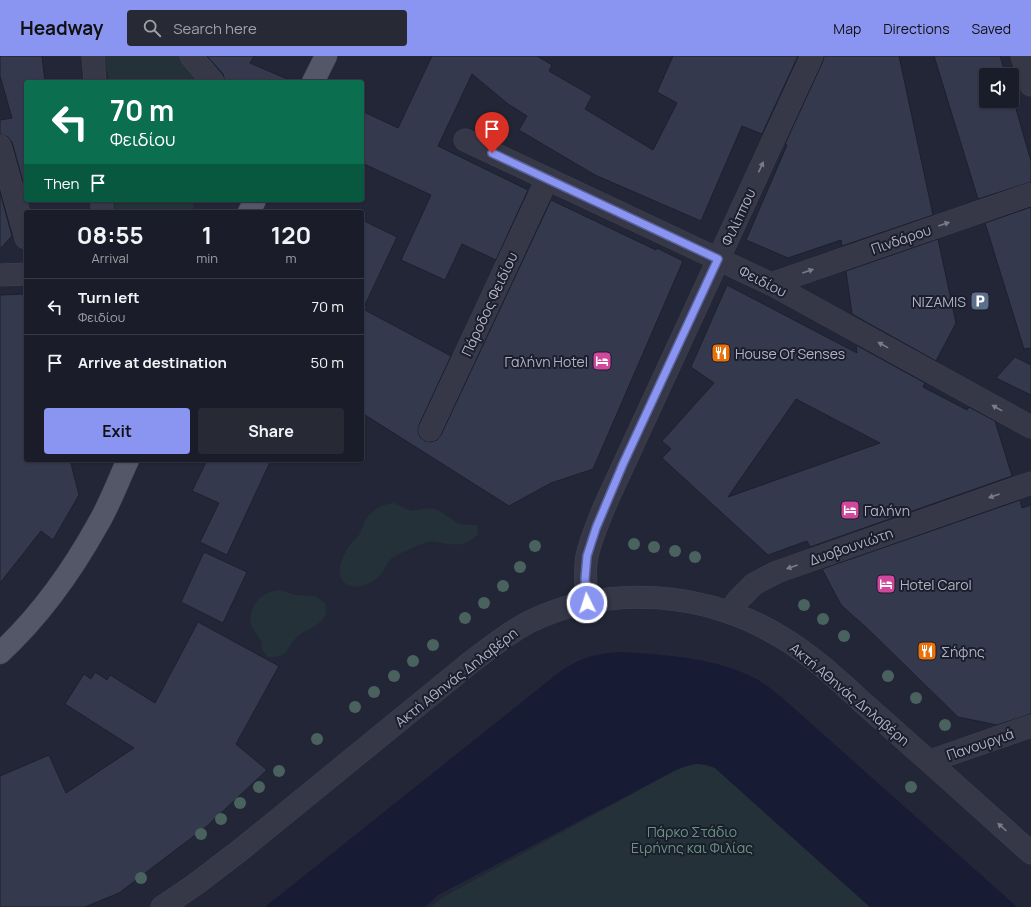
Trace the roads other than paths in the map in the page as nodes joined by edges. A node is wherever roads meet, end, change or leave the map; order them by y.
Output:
1 (93, 56) edge
2 (191, 56) edge
3 (326, 56) edge
4 (812, 56) edge
5 (1022, 56) edge
6 (95, 80) edge
7 (211, 80) edge
8 (314, 80) edge
9 (1031, 85) edge
10 (465, 140) dead end
11 (0, 146) edge
12 (547, 179) junction
13 (1031, 194) edge
14 (24, 231) edge
15 (718, 259) junction
16 (24, 274) edge
17 (0, 275) edge
18 (771, 284) junction
19 (1031, 427) edge
20 (430, 430) dead end
21 (127, 462) edge
22 (1031, 483) edge
23 (587, 603) junction
24 (729, 612) junction
25 (0, 653) edge
26 (1031, 726) edge
27 (930, 761) junction
28 (1031, 853) edge
29 (162, 907) edge

1 - 6 street
2 - 7 street
3 - 8 main road
15 -> 4 street, Φιλίππου
5 - 9 street
10 - 12 street, Φειδίου
11 - 14 street
12 - 15 street, Φειδίου
12 - 20 street, Πάροδος Φειδίου
18 -> 13 street, Πινδάρου
15 - 18 street, Φειδίου
15 - 23 street, Φιλίππου
16 - 17 street
19 -> 18 street, Φειδίου
21 - 25 main road
22 -> 24 street, Δυοβουνιώτη
23 - 24 street, Ακτή Αθηνάς Δηλαβέρη
23 - 29 street, Ακτή Αθηνάς Δηλαβέρη
24 - 27 street, Ακτή Αθηνάς Δηλαβέρη
26 - 27 street, Πανουργιά
28 -> 27 street, Ακτή Αθηνάς Δηλαβέρη

